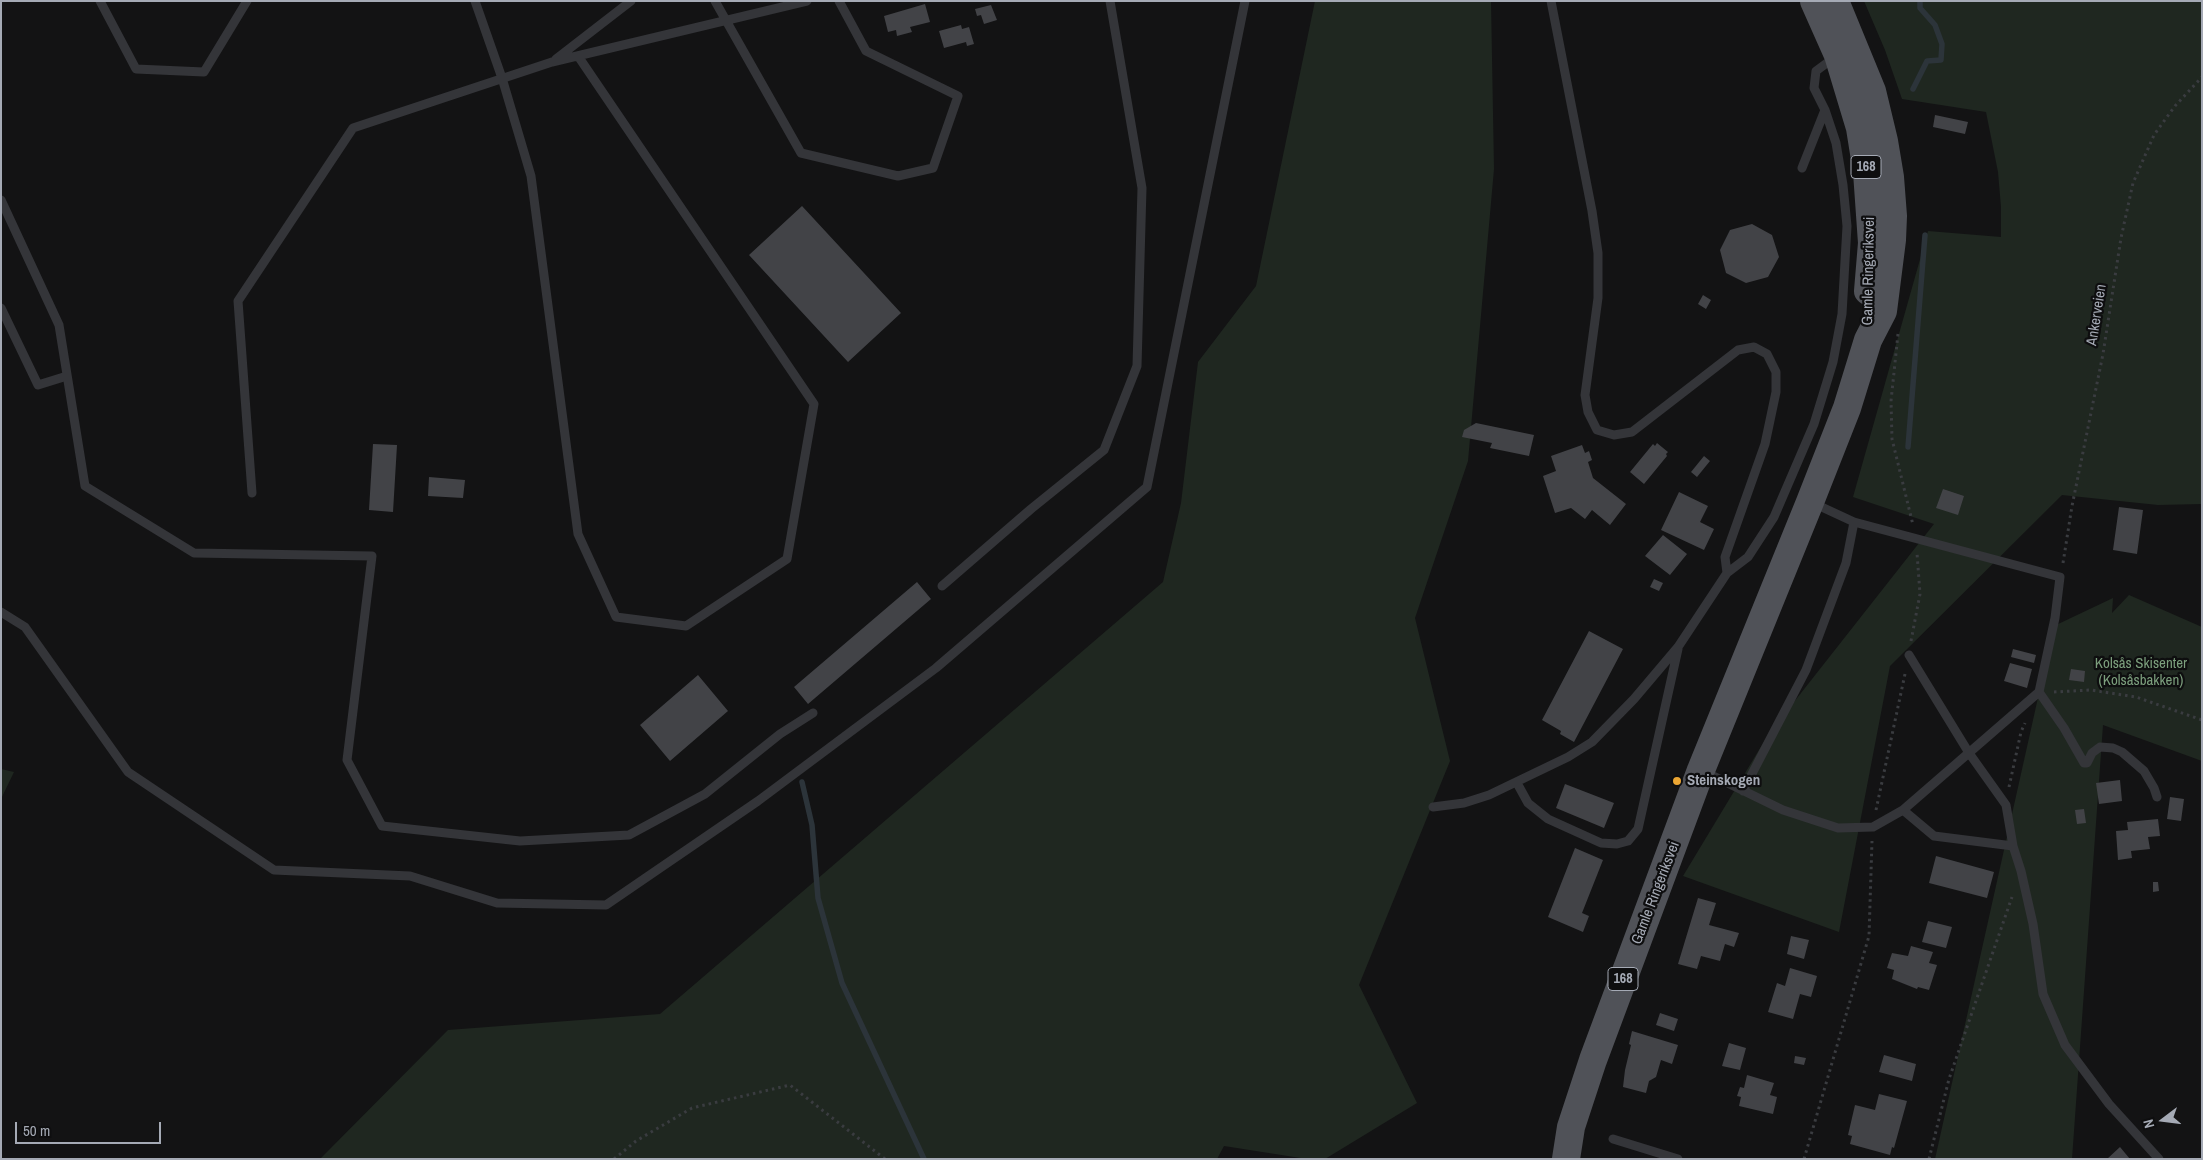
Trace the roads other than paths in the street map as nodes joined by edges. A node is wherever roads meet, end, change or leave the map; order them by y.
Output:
1 (100, 1) edge
2 (247, 1) edge
3 (475, 1) edge
4 (631, 1) edge
5 (714, 1) edge
6 (807, 1) edge
7 (840, 1) edge
8 (1110, 1) edge
9 (1245, 1) edge
10 (1550, 1) edge
11 (1814, 1) edge
12 (1834, 1) edge
13 (724, 21) junction
14 (1846, 52) junction
15 (578, 56) junction
16 (552, 62) junction
17 (502, 78) junction
18 (1825, 110) junction
19 (1802, 168) dead end
20 (1, 200) edge
21 (1, 308) edge
22 (67, 376) junction
23 (252, 493) dead end
24 (1810, 502) junction
25 (1854, 522) junction
26 (1727, 573) junction
27 (942, 586) dead end
28 (1, 612) edge
29 (1678, 647) junction
30 (1909, 655) road end
31 (2039, 692) junction
32 (813, 713) dead end
33 (1969, 753) junction
34 (1702, 770) junction
35 (1517, 782) junction
36 (1743, 791) junction
37 (2157, 797) dead end
38 (1433, 807) dead end
39 (1903, 810) junction
40 (2013, 846) junction
41 (1612, 1139) dead end
42 (1566, 1159) edge
43 (1678, 1159) edge
44 (2160, 1159) edge

1 - 2 lane
3 - 17 lane
4 - 16 lane
5 - 13 lane
6 - 13 lane
7 - 13 lane
8 - 27 lane
9 - 28 lane
10 - 26 lane
11 - 14 main road, Gamle Ringeriksvei / 168
12 - 14 main road, Gamle Ringeriksvei / 168
13 - 15 lane
14 - 18 lane
14 - 24 main road, Gamle Ringeriksvei / 168
15 - 16 lane
15 - 17 lane
16 - 17 lane
17 - 23 lane
18 - 19 lane
18 - 26 lane
20 - 22 lane
21 - 22 lane
22 - 32 lane
24 - 25 lane
24 - 34 main road, Gamle Ringeriksvei / 168
25 - 31 lane
25 - 36 lane
26 - 29 lane
29 - 35 lane
29 - 35 lane
30 - 33 lane
31 - 33 lane
31 - 37 lane
33 - 39 lane
33 - 40 lane
34 - 36 lane
34 - 42 main road, Gamle Ringeriksvei / 168
35 - 38 lane
36 - 39 lane
39 - 40 lane
40 - 44 lane
41 - 43 lane

